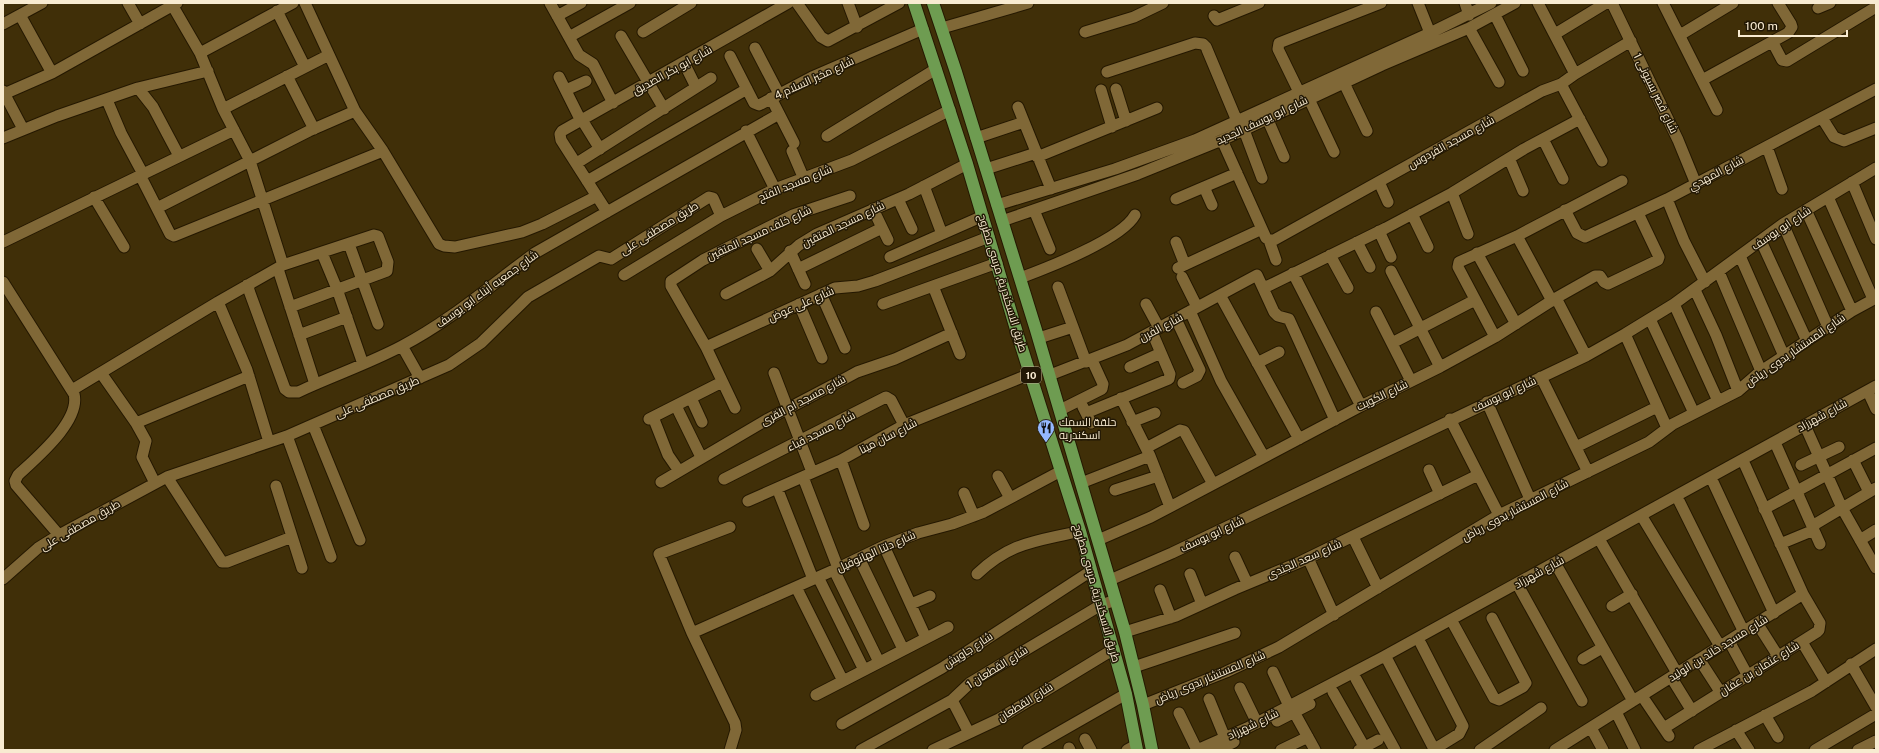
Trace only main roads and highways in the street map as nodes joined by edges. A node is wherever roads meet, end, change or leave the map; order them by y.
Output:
1 (914, 3) edge
2 (933, 3) edge
3 (956, 72) junction
4 (938, 74) junction
5 (1038, 334) junction
6 (1018, 336) junction
7 (1133, 748) edge
8 (1152, 750) edge

1 - 4 main road, طريق الاسكندرية, مرسى مطروح / 10
2 - 3 main road, طريق الاسكندرية, مرسى مطروح / 10
3 - 4 main road
3 - 5 main road, طريق الاسكندرية, مرسى مطروح / 10
4 - 6 main road, طريق الاسكندرية, مرسى مطروح / 10
5 - 6 main road
5 - 8 main road, طريق الاسكندرية, مرسى مطروح / 10
6 - 7 main road, طريق الاسكندرية, مرسى مطروح / 10

